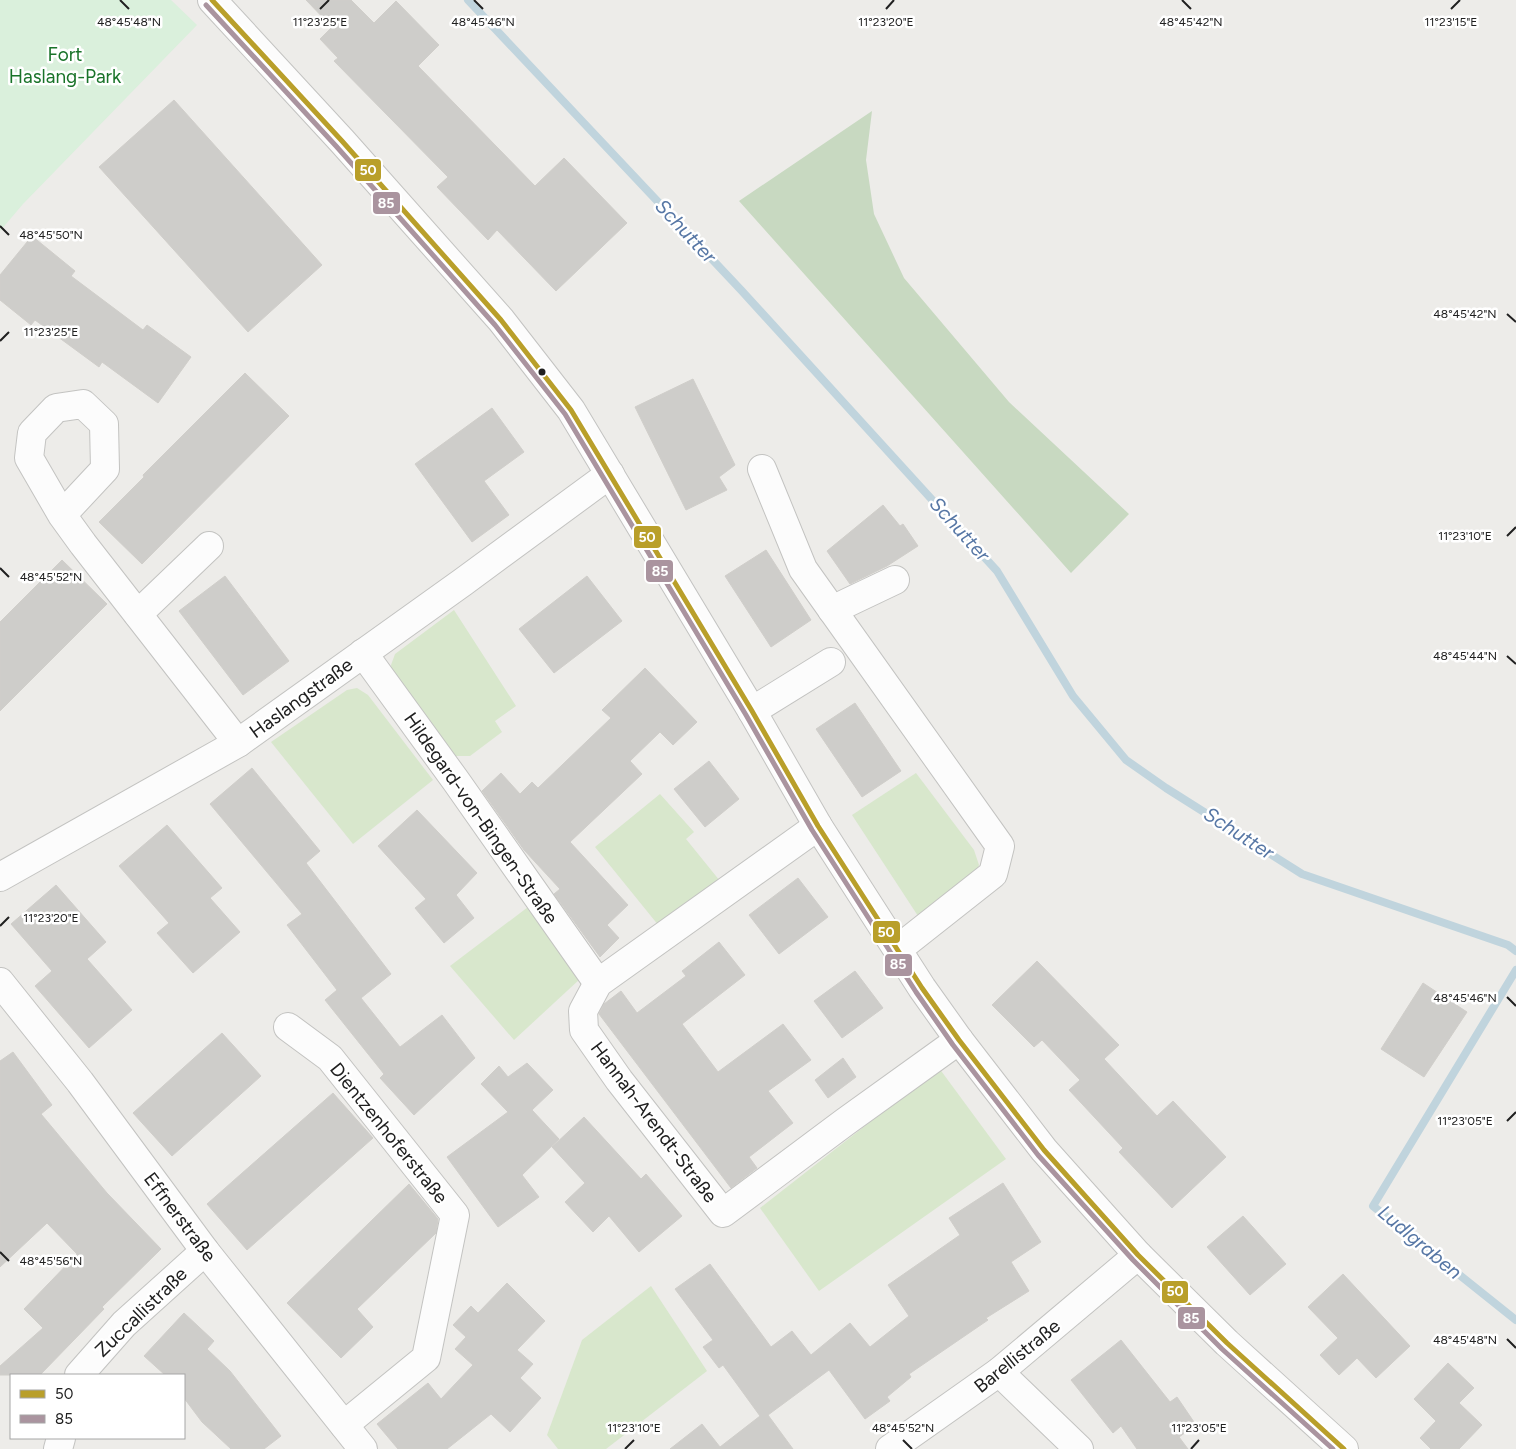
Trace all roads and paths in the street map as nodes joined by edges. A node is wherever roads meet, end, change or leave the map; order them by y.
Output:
1 (212, 0) edge
2 (762, 470) dead end
3 (610, 474) junction
4 (62, 515) dead end
5 (209, 546) dead end
6 (895, 580) dead end
7 (832, 610) junction
8 (138, 614) junction
9 (363, 653) junction
10 (831, 662) dead end
11 (752, 711) junction
12 (238, 743) junction
13 (818, 826) junction
14 (0, 877) edge
15 (898, 950) junction
16 (0, 982) edge
17 (598, 983) junction
18 (288, 1027) dead end
19 (959, 1040) junction
20 (205, 1251) junction
21 (1138, 1255) junction
22 (1000, 1372) junction
23 (80, 1374) edge
24 (344, 1425) junction
25 (363, 1449) edge
26 (890, 1449) edge
27 (1079, 1449) edge
28 (1344, 1449) edge

1 - 3 street
2 - 7 street
3 - 9 street, Haslangstraße
3 - 11 street
4 - 8 street
5 - 8 street
6 - 7 street
7 - 15 street
8 - 12 street
9 - 12 street, Haslangstraße
9 - 17 street, Hildegard-von-Bingen-Straße
10 - 11 street
11 - 13 street
12 - 14 street, Haslangstraße
13 - 15 street
13 - 17 street, Hannah-Arendt-Straße
15 - 19 street
16 - 20 street, Effnerstraße
17 - 19 street, Hannah-Arendt-Straße
18 - 24 street, Dientzenhoferstraße
19 - 21 street
20 - 23 street, Zuccallistraße
20 - 24 street, Effnerstraße
21 - 22 street, Barellistraße
21 - 28 street
22 - 26 street, Barellistraße
22 - 27 street
24 - 25 street, Effnerstraße

